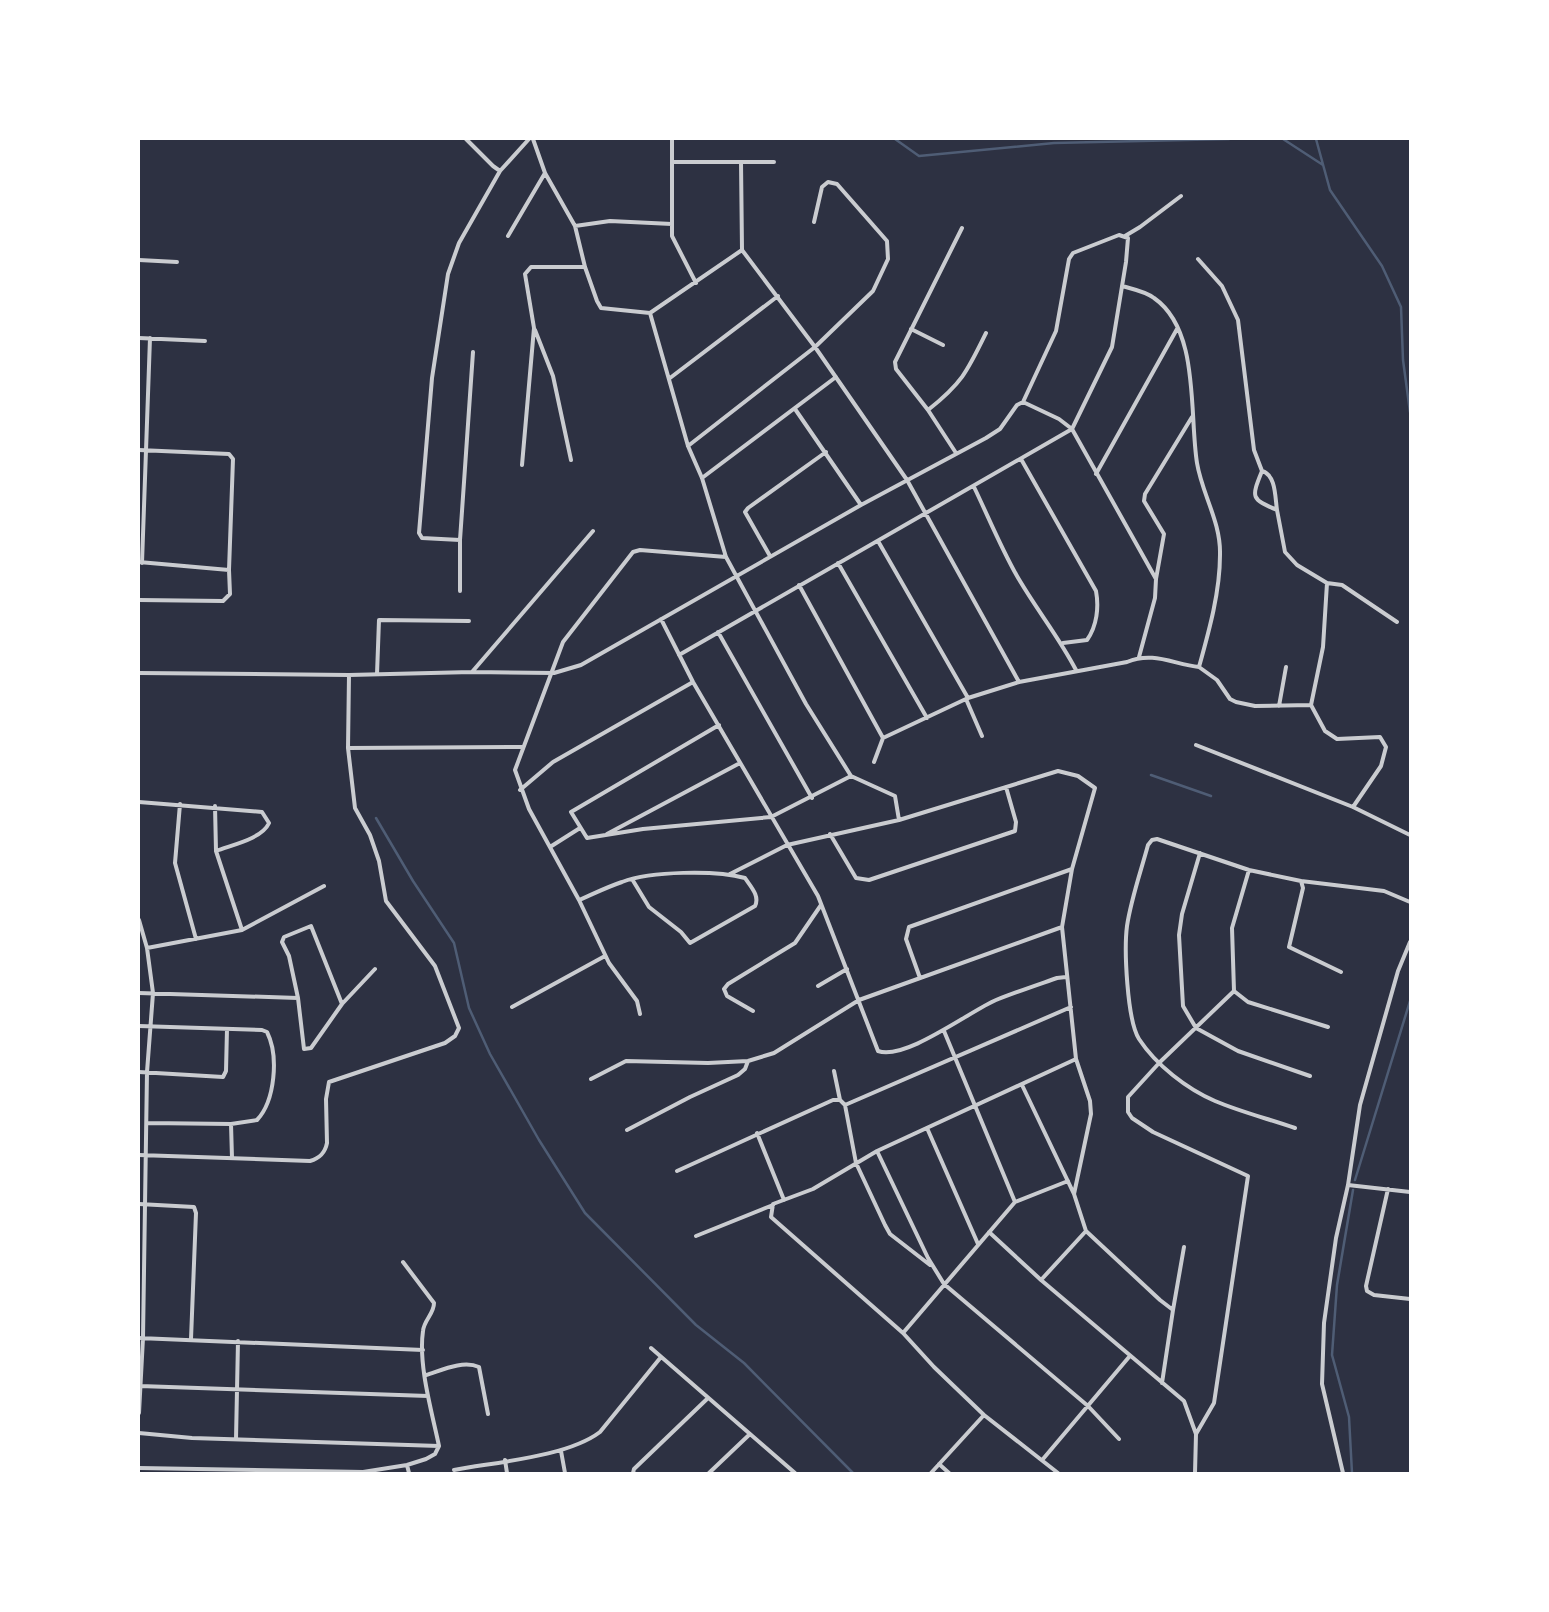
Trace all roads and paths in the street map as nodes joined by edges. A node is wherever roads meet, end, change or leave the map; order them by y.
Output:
1 (466, 139) edge
2 (529, 139) edge
3 (533, 139) edge
4 (672, 139) edge
5 (672, 162) junction
6 (741, 162) junction
7 (774, 162) dead end
8 (500, 171) junction
9 (545, 173) junction
10 (1181, 196) dead end
11 (814, 222) dead end
12 (672, 224) junction
13 (575, 226) junction
14 (962, 228) dead end
15 (508, 236) dead end
16 (1125, 236) junction
17 (742, 250) junction
18 (1198, 259) dead end
19 (139, 260) edge
20 (177, 262) dead end
21 (585, 267) junction
22 (696, 283) junction
23 (1122, 286) junction
24 (778, 296) junction
25 (650, 313) junction
26 (534, 328) junction
27 (911, 329) junction
28 (1178, 329) junction
29 (986, 333) dead end
30 (139, 338) edge
31 (150, 338) junction
32 (205, 341) dead end
33 (943, 345) dead end
34 (815, 347) junction
35 (473, 352) dead end
36 (836, 377) junction
37 (670, 378) junction
38 (1023, 402) junction
39 (795, 409) junction
40 (928, 410) junction
41 (1192, 417) junction
42 (1072, 429) junction
43 (688, 446) junction
44 (139, 450) edge
45 (147, 450) junction
46 (826, 452) junction
47 (956, 453) junction
48 (1021, 459) junction
49 (572, 460) dead end
50 (522, 465) dead end
51 (1262, 471) junction
52 (1096, 474) junction
53 (702, 478) junction
54 (907, 480) junction
55 (974, 487) junction
56 (861, 505) junction
57 (1277, 510) junction
58 (928, 514) junction
59 (593, 531) dead end
60 (460, 540) junction
61 (878, 541) junction
62 (770, 556) junction
63 (726, 557) junction
64 (141, 563) edge
65 (838, 563) junction
66 (229, 570) junction
67 (738, 575) junction
68 (1156, 579) junction
69 (1328, 583) junction
70 (799, 586) junction
71 (460, 591) dead end
72 (139, 600) edge
73 (755, 610) junction
74 (661, 620) junction
75 (469, 621) dead end
76 (1397, 622) dead end
77 (718, 632) junction
78 (1063, 643) junction
79 (679, 655) junction
80 (1139, 657) junction
81 (1199, 667) junction
82 (1286, 667) dead end
83 (1076, 670) junction
84 (472, 672) junction
85 (554, 673) junction
86 (139, 674) edge
87 (377, 674) junction
88 (349, 675) junction
89 (693, 682) junction
90 (1019, 682) junction
91 (967, 699) junction
92 (1311, 705) junction
93 (1279, 706) junction
94 (927, 718) junction
95 (719, 725) junction
96 (982, 736) dead end
97 (883, 738) junction
98 (1196, 745) dead end
99 (524, 747) junction
100 (348, 748) junction
101 (740, 762) junction
102 (874, 762) dead end
103 (851, 776) junction
104 (1006, 787) junction
105 (520, 790) junction
106 (812, 798) junction
107 (139, 802) edge
108 (180, 804) junction
109 (215, 806) junction
110 (1352, 807) junction
111 (771, 817) junction
112 (899, 820) junction
113 (580, 828) junction
114 (830, 834) junction
115 (1410, 835) edge
116 (604, 836) junction
117 (787, 845) junction
118 (550, 847) junction
119 (216, 851) junction
120 (1200, 853) junction
121 (1072, 869) junction
122 (1249, 870) junction
123 (730, 874) junction
124 (632, 879) junction
125 (1301, 881) junction
126 (324, 886) dead end
127 (579, 900) junction
128 (1410, 902) edge
129 (821, 904) junction
130 (139, 920) edge
131 (1062, 927) junction
132 (242, 930) junction
133 (196, 939) junction
134 (1410, 942) edge
135 (147, 948) junction
136 (605, 956) junction
137 (375, 969) dead end
138 (847, 969) junction
139 (1341, 972) dead end
140 (1066, 977) junction
141 (920, 978) junction
142 (818, 986) dead end
143 (1234, 991) junction
144 (139, 993) edge
145 (153, 993) junction
146 (298, 998) junction
147 (859, 1000) junction
148 (342, 1004) junction
149 (512, 1007) dead end
150 (1071, 1007) junction
151 (753, 1011) dead end
152 (640, 1014) dead end
153 (139, 1026) edge
154 (151, 1026) junction
155 (1328, 1027) dead end
156 (1196, 1028) junction
157 (227, 1029) junction
158 (944, 1031) junction
159 (955, 1057) junction
160 (1076, 1060) junction
161 (748, 1061) junction
162 (1160, 1062) junction
163 (139, 1072) edge
164 (147, 1072) junction
165 (834, 1072) dead end
166 (1310, 1076) dead end
167 (591, 1079) dead end
168 (1022, 1085) junction
169 (840, 1100) junction
170 (845, 1105) junction
171 (975, 1106) junction
172 (148, 1123) junction
173 (231, 1124) junction
174 (927, 1128) junction
175 (1295, 1128) dead end
176 (627, 1130) dead end
177 (757, 1133) junction
178 (877, 1151) junction
179 (139, 1155) edge
180 (146, 1156) junction
181 (232, 1158) junction
182 (856, 1163) junction
183 (677, 1171) dead end
184 (1068, 1181) junction
185 (1348, 1185) junction
186 (1388, 1189) junction
187 (1410, 1192) edge
188 (1074, 1194) junction
189 (784, 1200) junction
190 (1015, 1202) junction
191 (139, 1204) edge
192 (146, 1204) junction
193 (773, 1204) junction
194 (1086, 1231) junction
195 (989, 1232) junction
196 (696, 1236) dead end
197 (978, 1244) junction
198 (1184, 1247) dead end
199 (139, 1253) edge
200 (144, 1254) junction
201 (403, 1262) dead end
202 (934, 1268) junction
203 (1041, 1280) junction
204 (944, 1284) junction
205 (1410, 1300) edge
206 (1173, 1310) junction
207 (903, 1334) junction
208 (141, 1338) edge
209 (191, 1339) junction
210 (238, 1341) junction
211 (651, 1348) dead end
212 (423, 1350) junction
213 (661, 1357) junction
214 (1129, 1357) junction
215 (426, 1374) junction
216 (1162, 1383) junction
217 (140, 1386) junction
218 (238, 1390) junction
219 (428, 1396) junction
220 (707, 1399) junction
221 (1088, 1406) junction
222 (139, 1413) edge
223 (488, 1414) dead end
224 (984, 1415) junction
225 (139, 1433) edge
226 (750, 1434) junction
227 (1196, 1434) junction
228 (1119, 1439) dead end
229 (236, 1440) junction
230 (439, 1446) junction
231 (561, 1451) junction
232 (1043, 1459) junction
233 (505, 1460) junction
234 (939, 1464) junction
235 (407, 1465) junction
236 (139, 1468) edge
237 (454, 1470) dead end
238 (363, 1473) edge
239 (409, 1473) edge
240 (507, 1473) edge
241 (565, 1473) edge
242 (633, 1473) edge
243 (709, 1473) edge
244 (794, 1473) edge
245 (930, 1473) edge
246 (949, 1473) edge
247 (1058, 1473) edge
248 (1195, 1473) edge
249 (1343, 1473) edge

1 - 8 street
2 - 8 street
3 - 9 street
4 - 5 street
5 - 6 street
5 - 12 street
6 - 7 street
6 - 17 street
8 - 60 street
9 - 13 street
9 - 15 street
10 - 16 street
11 - 34 street
12 - 13 street
12 - 22 street
13 - 21 street
14 - 27 street
16 - 23 street
16 - 38 street
17 - 22 street
17 - 24 street
18 - 51 street
19 - 20 street
21 - 25 street
21 - 26 street
22 - 25 street
23 - 28 street
23 - 42 street
24 - 34 street
24 - 37 street
25 - 37 street
26 - 49 street
26 - 50 street
27 - 33 street
27 - 40 street
28 - 41 street
28 - 52 street
29 - 40 street
30 - 31 street
31 - 32 street
31 - 45 street
34 - 36 street
34 - 43 street
35 - 60 street
36 - 39 street
36 - 54 street
37 - 43 street
38 - 42 street
38 - 47 street
39 - 46 street
39 - 53 street
40 - 47 street
41 - 68 street
41 - 81 street
42 - 48 street
42 - 52 street
43 - 53 street
44 - 45 street
45 - 64 street
45 - 66 street
46 - 56 street
46 - 62 street
47 - 54 street
48 - 55 street
48 - 78 street
51 - 57 street
51 - 57 street
52 - 68 street
53 - 63 street
54 - 56 street
54 - 58 street
55 - 58 street
55 - 78 street
56 - 62 street
57 - 69 street
58 - 61 street
58 - 90 street
59 - 84 street
60 - 71 street
61 - 65 street
61 - 91 street
62 - 67 street
63 - 67 street
63 - 85 street
64 - 66 street
65 - 70 street
65 - 94 street
66 - 72 street
67 - 73 street
67 - 74 street
68 - 80 street
69 - 76 street
69 - 92 street
70 - 73 street
70 - 97 street
73 - 77 street
73 - 103 street
74 - 79 street
74 - 85 street
75 - 87 street
77 - 79 street
77 - 106 street
78 - 83 street
79 - 89 street
80 - 81 street
80 - 83 street
81 - 93 street
82 - 93 street
83 - 90 street
84 - 85 street
84 - 87 street
85 - 99 street
86 - 88 street
87 - 88 street
88 - 100 street
89 - 95 street
89 - 105 street
90 - 91 street
91 - 94 street
91 - 96 street
92 - 93 street
92 - 110 street
94 - 97 street
95 - 101 street
95 - 113 street
97 - 102 street
98 - 110 street
99 - 100 street
99 - 105 street
100 - 181 street
101 - 111 street
101 - 116 street
103 - 106 street
103 - 112 street
104 - 112 street
104 - 114 street
104 - 121 street
105 - 118 street
106 - 111 street
107 - 108 street
108 - 109 street
108 - 133 street
109 - 119 street
109 - 119 street
110 - 115 street
111 - 116 street
111 - 117 street
112 - 114 street
113 - 116 street
113 - 118 street
114 - 117 street
117 - 123 street
117 - 129 street
118 - 127 street
119 - 132 street
120 - 122 street
120 - 156 street
120 - 162 street
121 - 131 street
121 - 141 street
122 - 125 street
122 - 143 street
123 - 124 street
123 - 124 street
124 - 127 street
125 - 128 street
125 - 139 street
126 - 132 street
127 - 136 street
129 - 138 street
129 - 151 street
130 - 135 street
131 - 140 street
131 - 141 street
132 - 133 street
133 - 135 street
134 - 185 street
135 - 145 street
136 - 149 street
136 - 152 street
137 - 148 street
138 - 142 street
138 - 147 street
140 - 150 street
140 - 158 street
141 - 147 street
143 - 155 street
143 - 156 street
144 - 145 street
145 - 146 street
145 - 154 street
146 - 148 street
146 - 148 street
147 - 158 street
147 - 161 street
150 - 159 street
150 - 160 street
153 - 154 street
154 - 157 street
154 - 164 street
156 - 162 street
156 - 166 street
157 - 164 street
157 - 173 street
158 - 159 street
159 - 170 street
159 - 171 street
160 - 168 street
160 - 188 street
161 - 167 street
161 - 176 street
162 - 175 street
162 - 227 street
163 - 164 street
164 - 172 street
165 - 169 street
168 - 171 street
168 - 184 street
169 - 170 street
169 - 177 street
170 - 182 street
171 - 174 street
171 - 190 street
172 - 173 street
172 - 180 street
173 - 181 street
174 - 178 street
174 - 197 street
177 - 183 street
177 - 189 street
178 - 182 street
178 - 202 street
179 - 180 street
180 - 181 street
180 - 192 street
182 - 189 street
182 - 202 street
184 - 188 street
184 - 190 street
185 - 186 street
185 - 249 street
186 - 187 street
186 - 205 street
188 - 194 street
189 - 193 street
190 - 195 street
191 - 192 street
192 - 200 street
192 - 209 street
193 - 196 street
193 - 207 street
194 - 203 street
194 - 206 street
195 - 197 street
195 - 203 street
197 - 204 street
198 - 206 street
199 - 200 street
200 - 208 street
201 - 212 street
202 - 204 street
203 - 214 street
204 - 207 street
204 - 221 street
206 - 216 street
207 - 224 street
208 - 209 street
208 - 217 street
209 - 210 street
210 - 212 street
210 - 218 street
211 - 213 street
212 - 215 street
213 - 220 street
213 - 231 street
214 - 216 street
214 - 221 street
215 - 219 street
215 - 223 street
216 - 227 street
217 - 218 street
217 - 222 street
218 - 219 street
218 - 229 street
219 - 230 street
220 - 226 street
220 - 242 street
221 - 228 street
221 - 232 street
224 - 232 street
224 - 234 street
225 - 229 street
226 - 243 street
226 - 244 street
227 - 248 street
229 - 230 street
230 - 235 street
231 - 233 street
231 - 241 street
232 - 247 street
233 - 237 street
233 - 240 street
234 - 245 street
234 - 246 street
235 - 238 street
235 - 239 street
236 - 238 street

